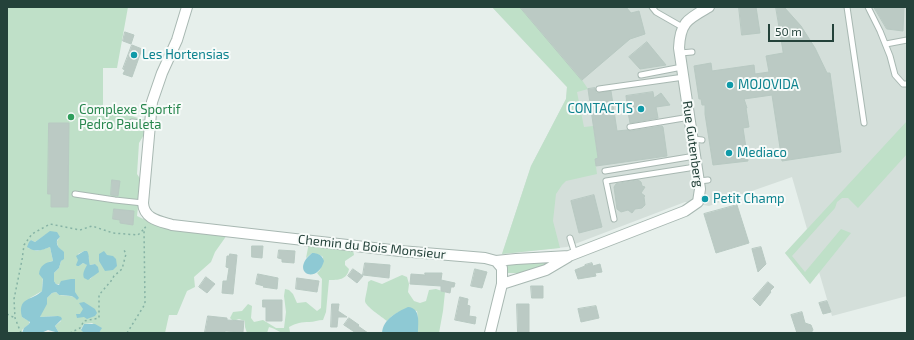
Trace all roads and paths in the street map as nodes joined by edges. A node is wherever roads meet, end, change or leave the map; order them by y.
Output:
1 (187, 7) edge
2 (652, 7) edge
3 (709, 7) edge
4 (847, 7) edge
5 (868, 7) edge
6 (684, 28) junction
7 (907, 40) edge
8 (886, 44) junction
9 (692, 52) dead end
10 (680, 54) junction
11 (682, 66) junction
12 (641, 75) dead end
13 (684, 77) junction
14 (907, 84) edge
15 (599, 89) dead end
16 (690, 117) junction
17 (864, 123) dead end
18 (150, 124) junction
19 (129, 125) dead end
20 (630, 127) dead end
21 (696, 160) junction
22 (605, 171) dead end
23 (75, 194) dead end
24 (143, 203) junction
25 (151, 218) junction
26 (614, 219) dead end
27 (144, 229) junction
28 (570, 238) dead end
29 (123, 248) dead end
30 (572, 255) junction
31 (496, 261) junction
32 (502, 284) junction
33 (7, 314) edge
34 (15, 318) junction
35 (21, 333) edge
36 (70, 333) edge
37 (127, 333) edge
38 (490, 333) edge

1 - 18 street
2 - 6 lane
3 - 6 street
4 - 17 lane
5 - 8 lane
6 - 10 street, Rue Gutenberg
7 - 8 lane
8 - 14 lane
9 - 10 lane
10 - 11 street, Rue Gutenberg
11 - 12 lane
11 - 13 street, Rue Gutenberg
13 - 15 lane
13 - 16 street, Rue Gutenberg
16 - 20 lane
16 - 21 street, Rue Gutenberg
18 - 19 lane
18 - 24 street
21 - 22 lane
21 - 26 lane
21 - 30 street, Rue Gutenberg
23 - 24 lane
24 - 25 street
25 - 27 path
25 - 31 street, Chemin du Bois Monsieur
27 - 34 path
27 - 37 path
28 - 30 lane
29 - 36 path
30 - 31 street, Rue Gutenberg
30 - 32 street
31 - 32 street
32 - 38 street
33 - 34 path
34 - 35 path

